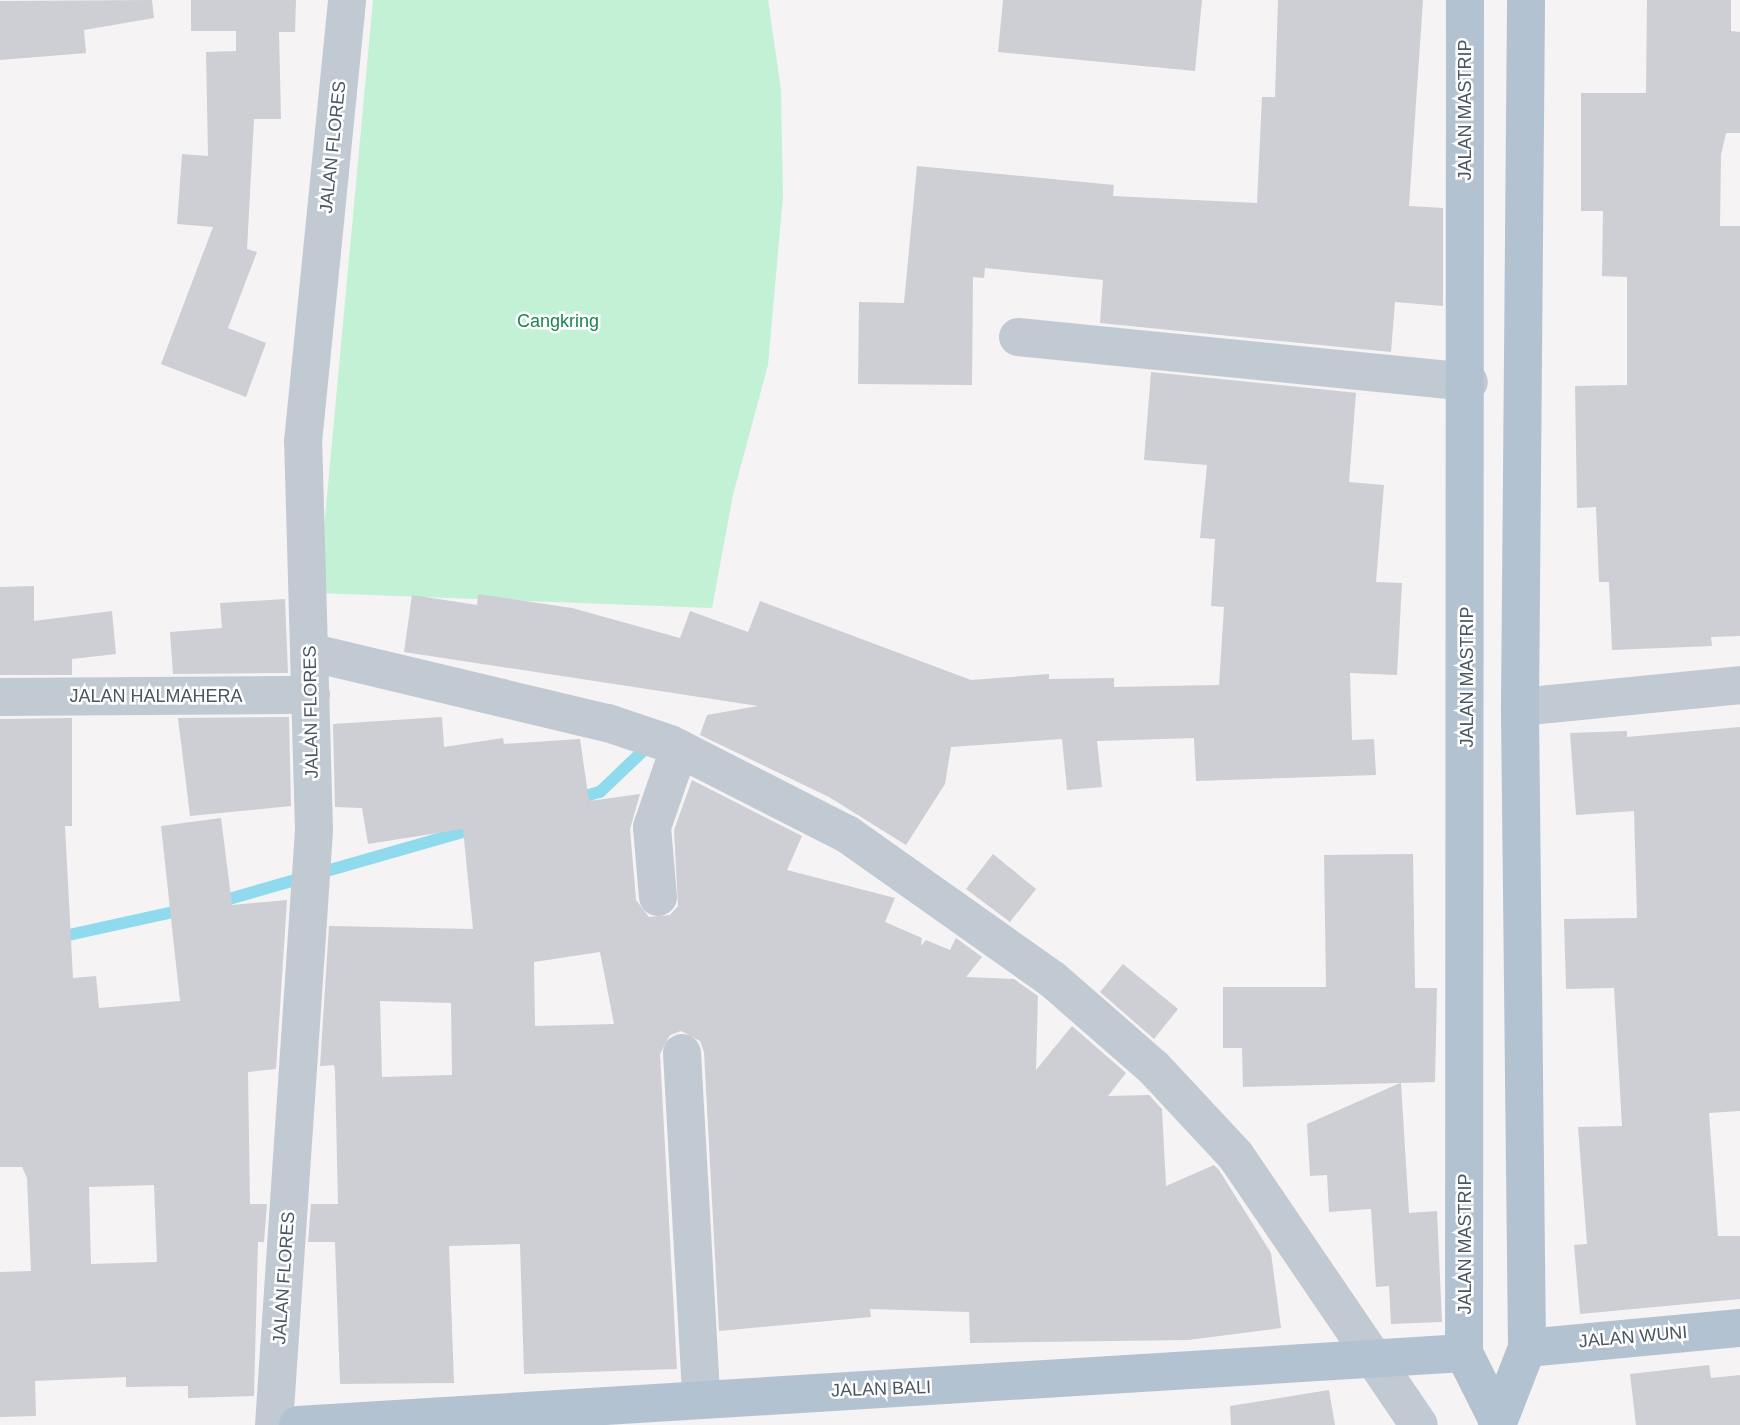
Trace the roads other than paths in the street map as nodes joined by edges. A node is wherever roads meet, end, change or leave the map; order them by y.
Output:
1 (348, 0) edge
2 (1465, 0) edge
3 (1526, 0) edge
4 (1525, 125) junction
5 (1465, 127) junction
6 (1018, 337) dead end
7 (1469, 382) junction
8 (309, 652) junction
9 (1740, 685) edge
10 (311, 695) junction
11 (0, 697) edge
12 (1520, 707) junction
13 (674, 747) junction
14 (658, 897) dead end
15 (682, 1053) dead end
16 (1740, 1328) edge
17 (1527, 1348) junction
18 (1464, 1353) junction
19 (1377, 1359) junction
20 (701, 1398) junction
21 (1497, 1422) edge
22 (274, 1425) edge
23 (298, 1425) edge
24 (1419, 1425) edge

1 - 8 street, JALAN FLORES
2 - 5 main road, JALAN MASTRIP
3 - 4 main road
4 - 5 main road
4 - 12 main road
5 - 7 main road, JALAN MASTRIP
6 - 7 street
7 - 18 main road, JALAN MASTRIP
8 - 10 street, JALAN FLORES
8 - 13 street
9 - 12 street
10 - 11 street, JALAN HALMAHERA
10 - 22 street, JALAN FLORES
12 - 17 main road
13 - 14 street
13 - 19 street
15 - 20 street
16 - 17 main road, JALAN WUNI
17 - 21 main road
18 - 19 main road, JALAN BALI
18 - 21 main road
19 - 20 main road, JALAN BALI
19 - 24 street
20 - 23 main road, JALAN BALI

